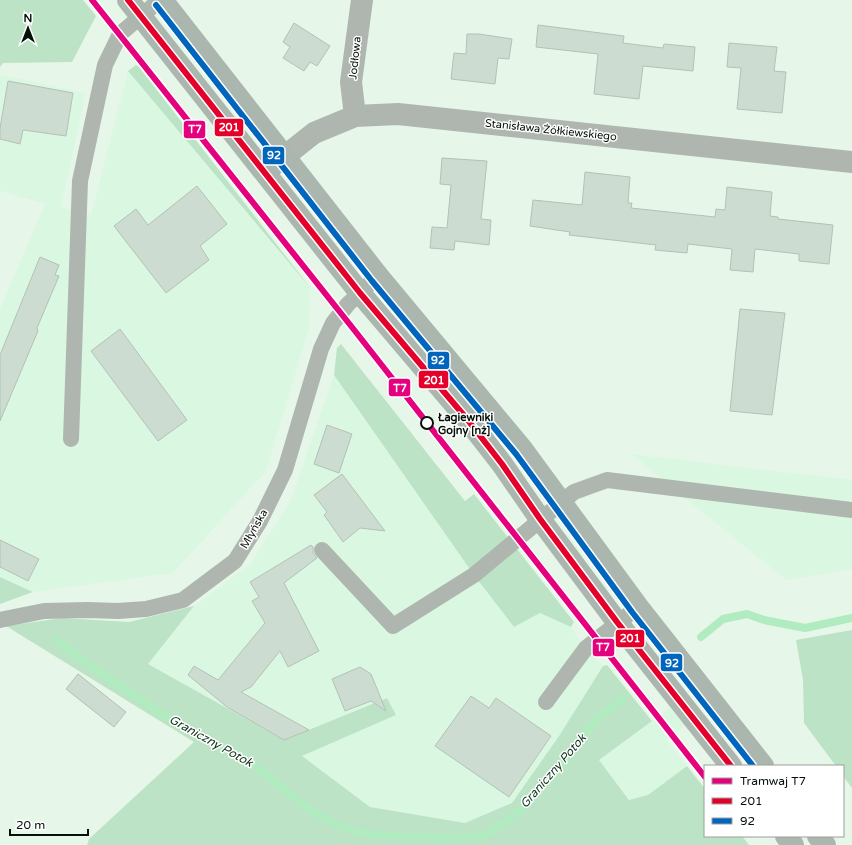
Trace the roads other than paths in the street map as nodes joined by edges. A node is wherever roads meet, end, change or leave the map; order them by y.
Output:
1 (161, 0) edge
2 (362, 0) edge
3 (134, 8) edge
4 (355, 116) junction
5 (284, 157) junction
6 (852, 162) edge
7 (265, 172) junction
8 (378, 276) junction
9 (360, 293) junction
10 (71, 439) dead end
11 (562, 503) junction
12 (852, 510) edge
13 (540, 519) junction
14 (322, 550) dead end
15 (638, 607) junction
16 (0, 620) edge
17 (617, 622) junction
18 (546, 702) dead end
19 (730, 765) edge
20 (762, 765) edge
21 (787, 837) edge
22 (819, 837) edge
23 (793, 845) edge
24 (825, 845) edge

1 - 3 lane
1 - 5 main road
2 - 4 street, Jodłowa
3 - 7 main road
3 - 10 lane
4 - 5 street, Stanisława Żółkiewskiego
4 - 6 street, Stanisława Żółkiewskiego
5 - 7 street, Stanisława Żółkiewskiego
5 - 8 main road
7 - 9 main road
8 - 9 lane, Młyńska
8 - 11 main road
9 - 13 main road
9 - 16 lane, Młyńska
11 - 12 lane
11 - 13 lane
11 - 15 main road
13 - 14 lane
13 - 17 main road
15 - 17 lane
15 - 20 main road
17 - 18 lane
17 - 19 main road
21 - 23 main road
22 - 24 main road

